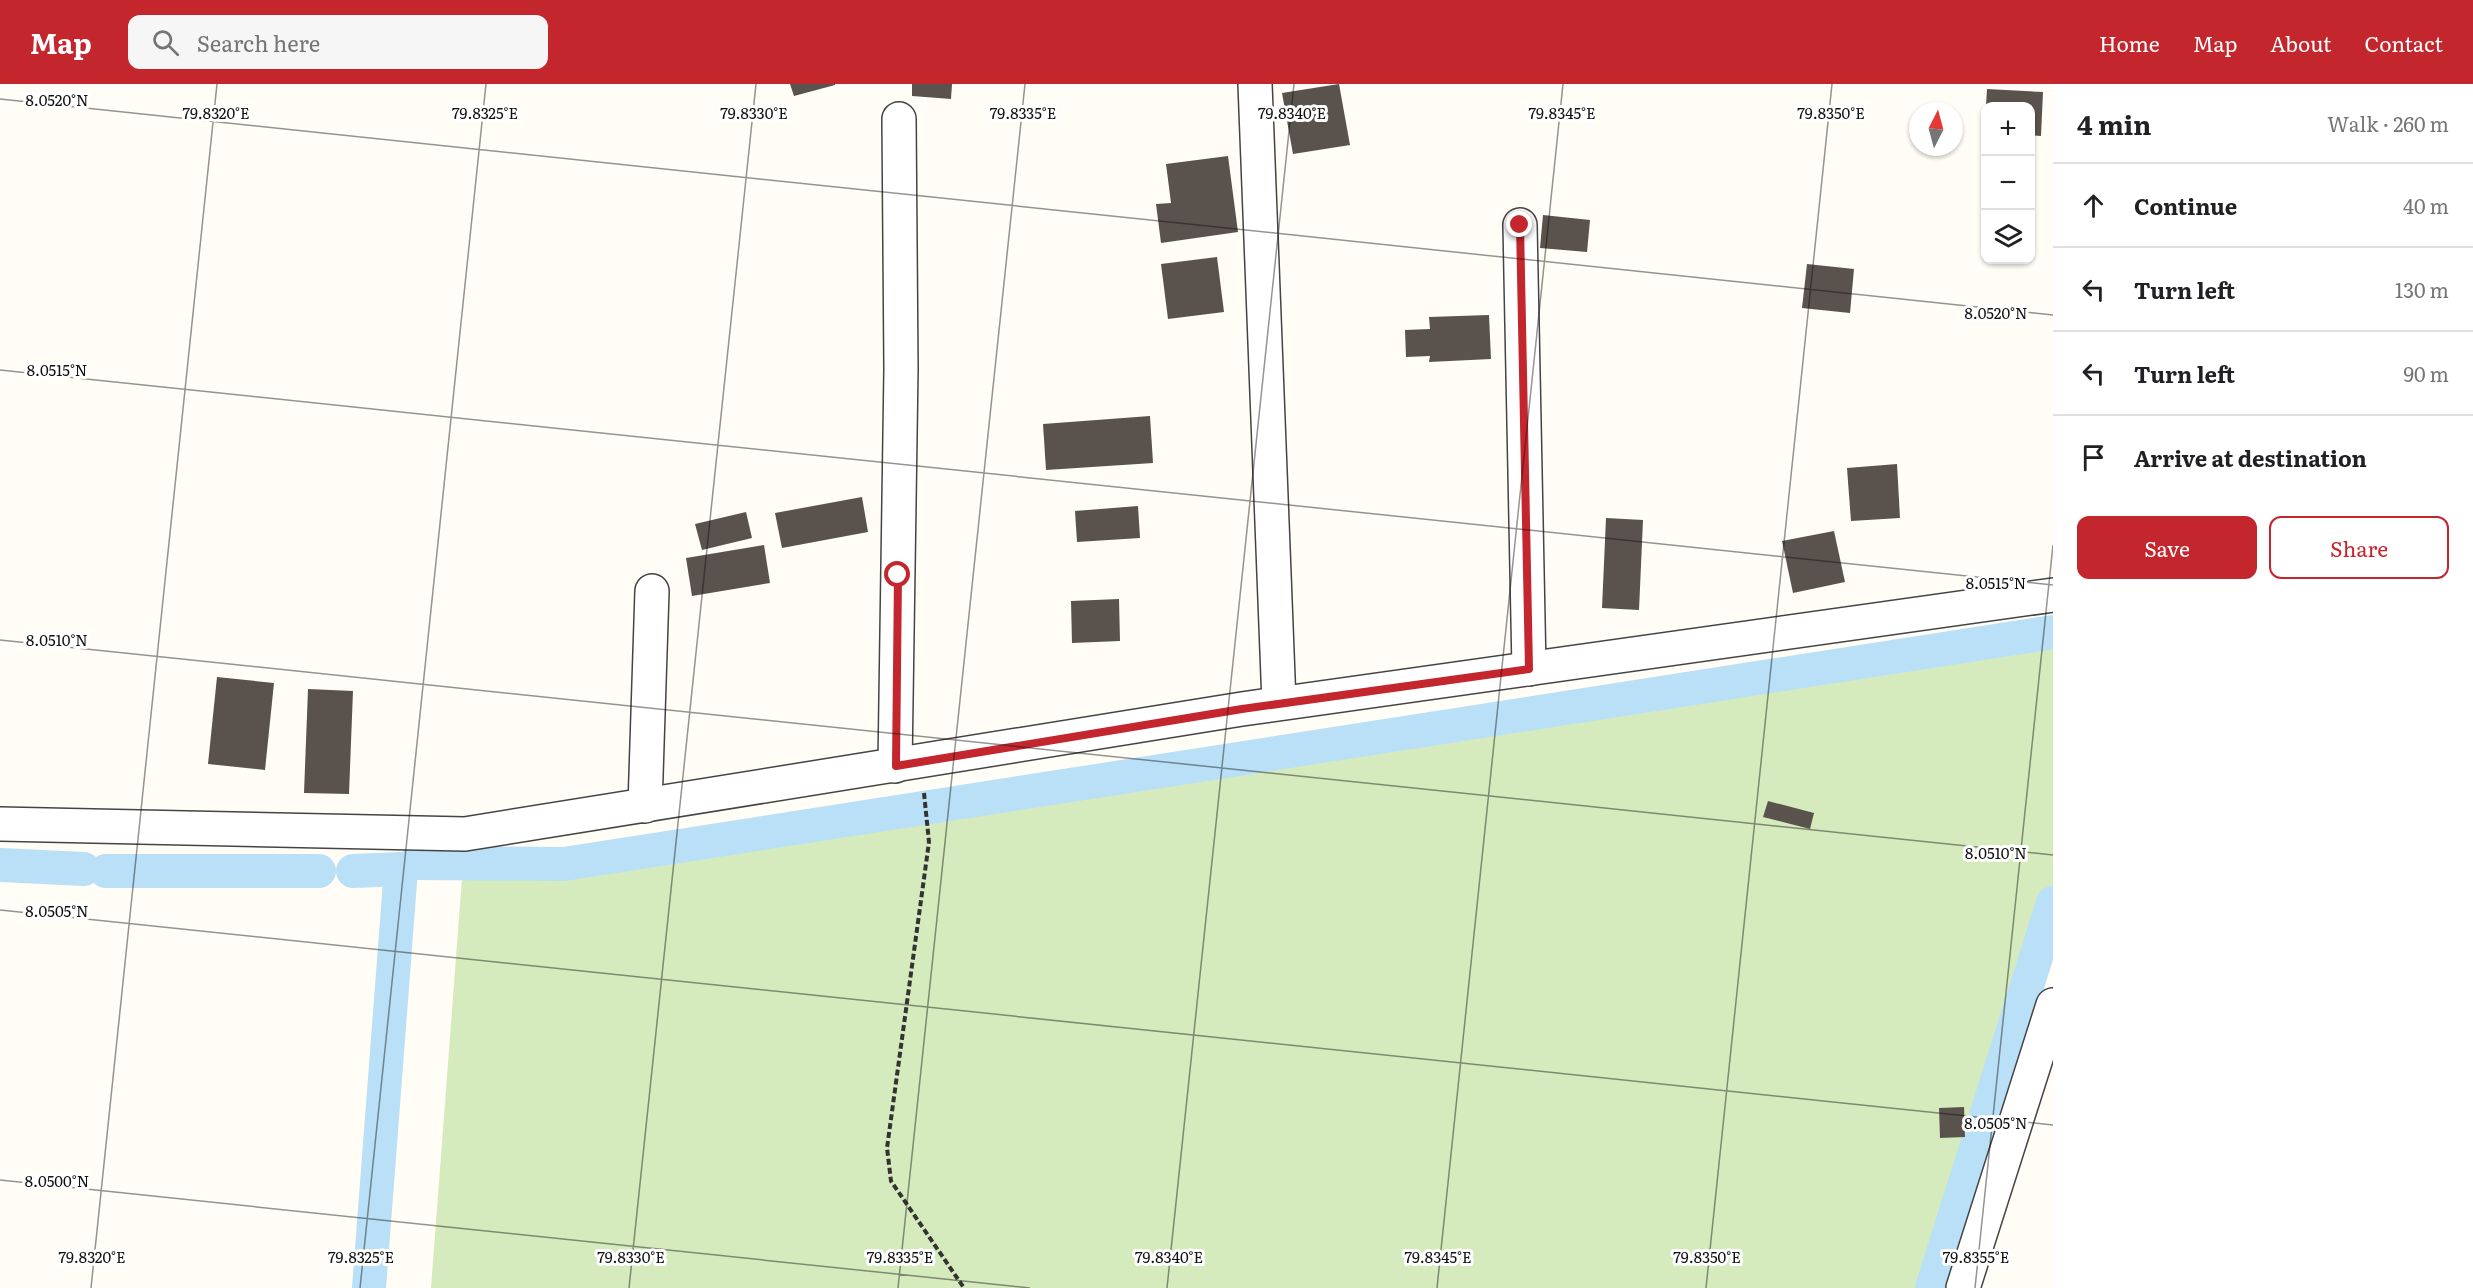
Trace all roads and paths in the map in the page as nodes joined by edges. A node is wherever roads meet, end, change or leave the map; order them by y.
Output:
1 (1255, 84) edge
2 (899, 119) dead end
3 (1520, 225) dead end
4 (652, 591) dead end
5 (2053, 595) edge
6 (1529, 669) junction
7 (1280, 703) junction
8 (896, 766) junction
9 (923, 789) dead end
10 (645, 806) junction
11 (0, 824) edge
12 (2053, 1005) edge
13 (964, 1288) edge
14 (1963, 1288) edge

1 - 7 street
2 - 8 street
3 - 6 street
4 - 10 street
5 - 6 street
6 - 7 street
7 - 8 street
8 - 10 street
9 - 13 path
10 - 11 street
12 - 14 street

